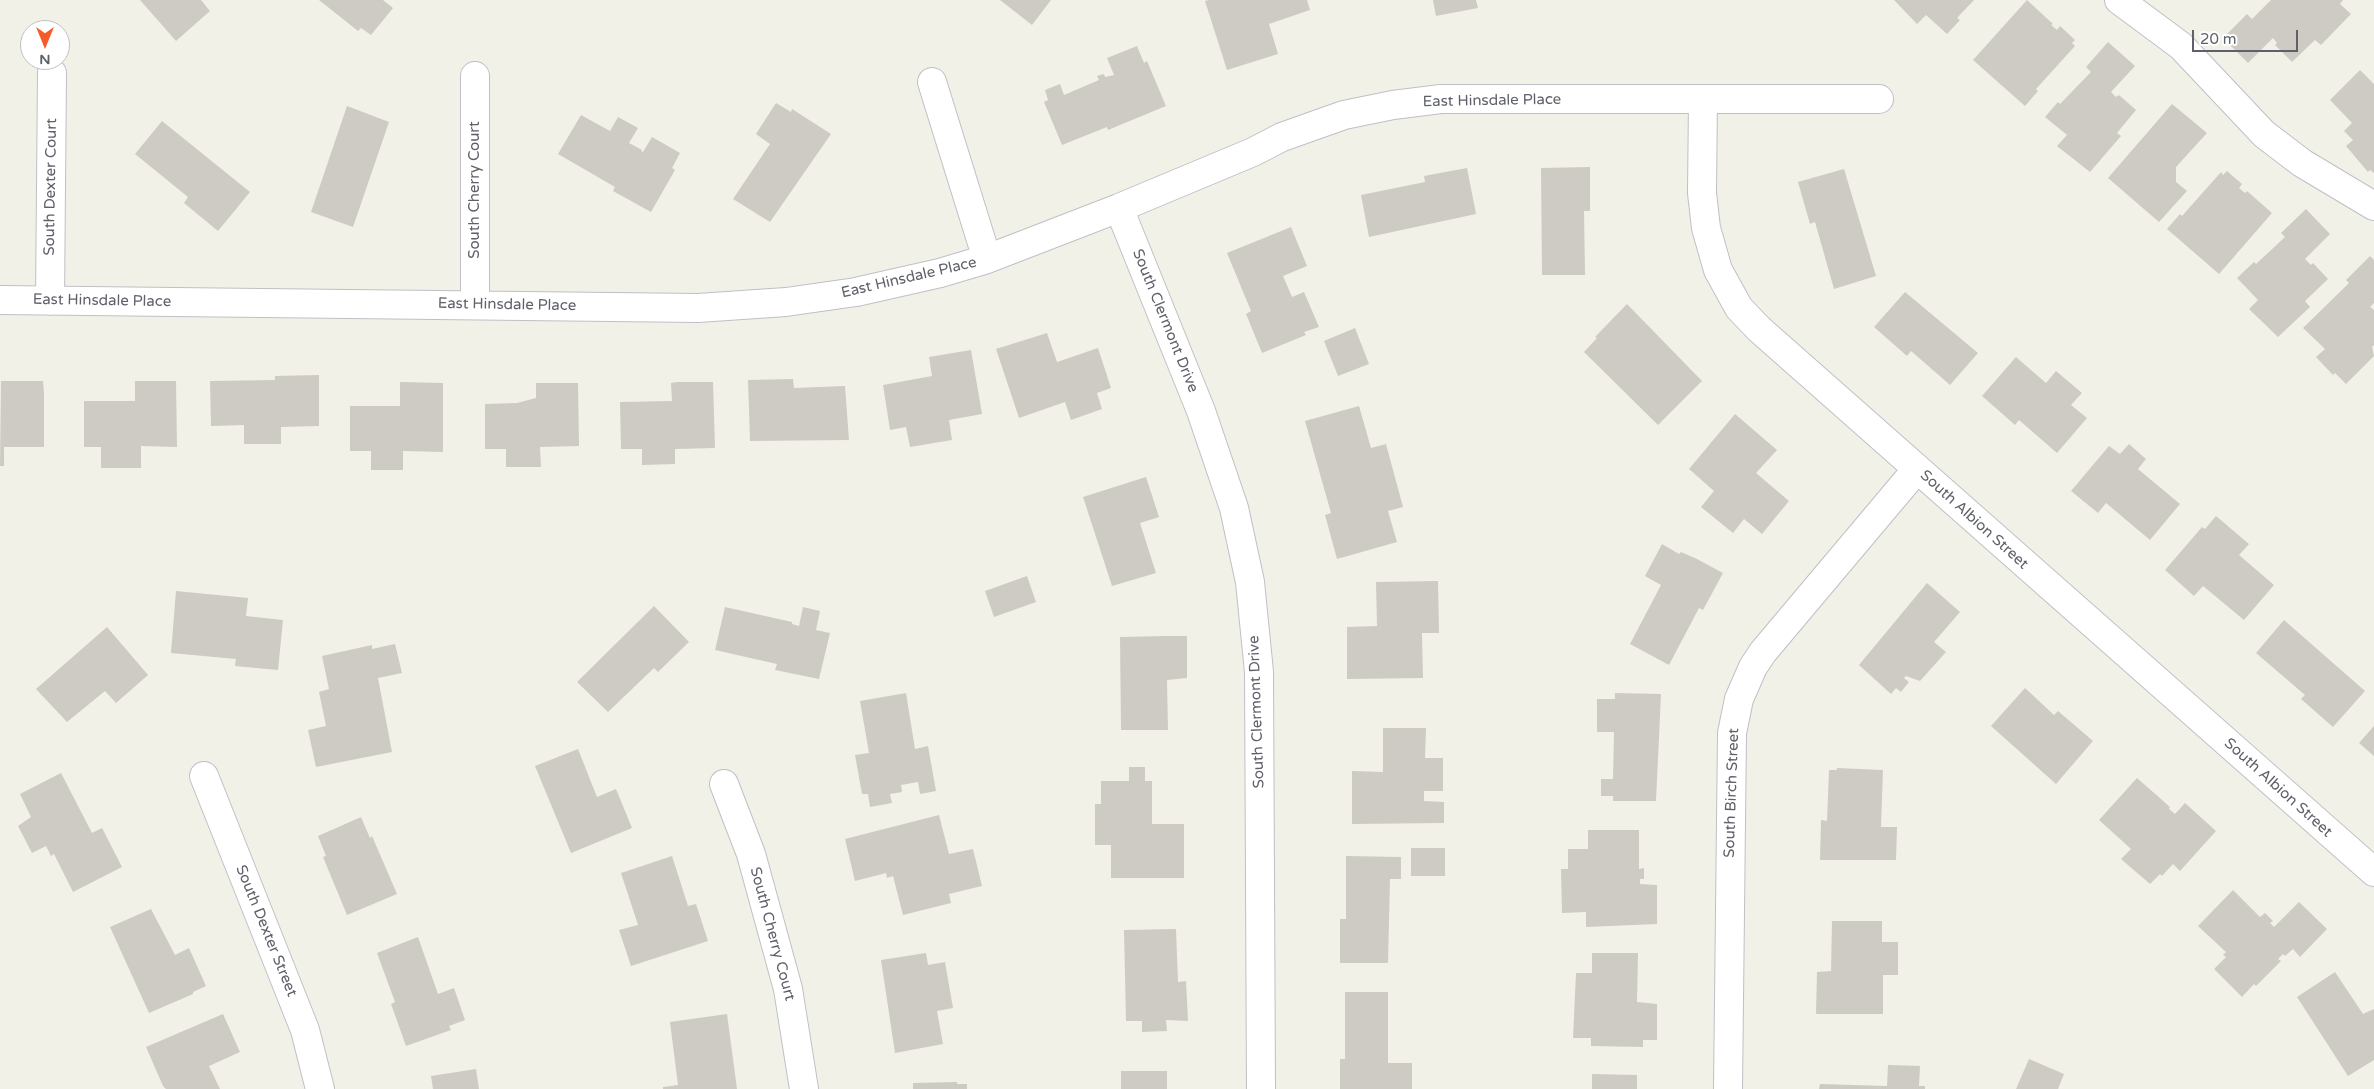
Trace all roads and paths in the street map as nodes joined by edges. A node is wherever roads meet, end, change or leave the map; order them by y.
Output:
1 (2119, 0) edge
2 (52, 73) dead end
3 (475, 76) dead end
4 (932, 82) dead end
5 (1703, 99) junction
6 (1879, 99) dead end
7 (2374, 206) edge
8 (1119, 208) junction
9 (987, 259) junction
10 (0, 300) edge
11 (50, 301) junction
12 (475, 305) junction
13 (1917, 469) junction
14 (204, 776) dead end
15 (724, 784) dead end
16 (2374, 872) edge
17 (320, 1089) edge
18 (804, 1089) edge
19 (1261, 1089) edge
20 (1728, 1089) edge

1 - 7 street
2 - 11 street, South Dexter Court
3 - 12 street, South Cherry Court
4 - 9 street
5 - 6 street, East Hinsdale Place
5 - 8 street, East Hinsdale Place
5 - 13 street, South Albion Street
8 - 9 street, East Hinsdale Place
8 - 19 street, South Clermont Drive
9 - 12 street, East Hinsdale Place
10 - 11 street, East Hinsdale Place
11 - 12 street, East Hinsdale Place
13 - 16 street, South Albion Street
13 - 20 street, South Birch Street
14 - 17 street, South Dexter Street
15 - 18 street, South Cherry Court

